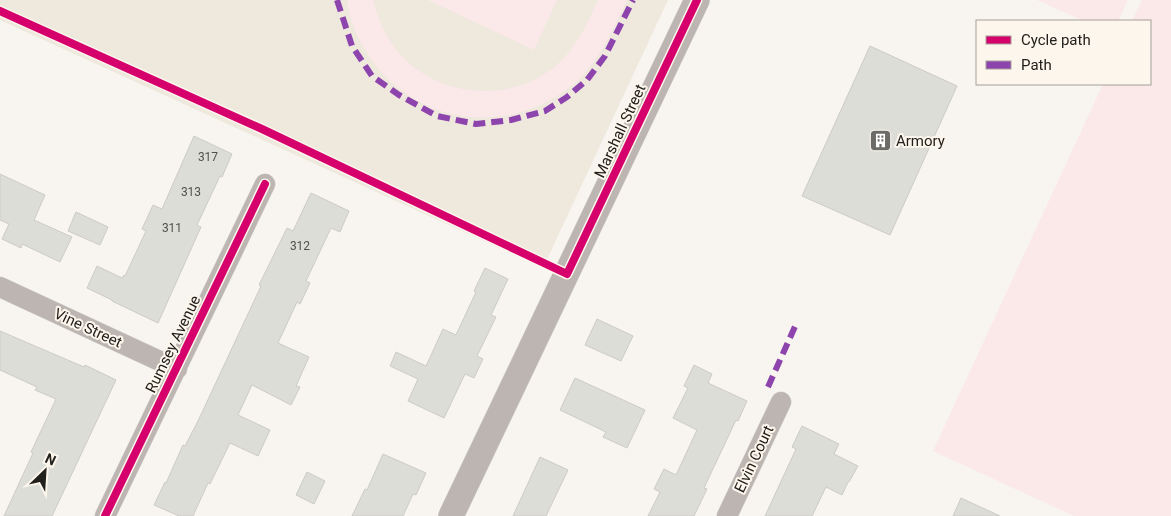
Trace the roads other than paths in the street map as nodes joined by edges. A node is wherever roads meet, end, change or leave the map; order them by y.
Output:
1 (697, 0) edge
2 (265, 184) dead end
3 (0, 287) edge
4 (177, 369) junction
5 (781, 402) dead end
6 (105, 516) edge
7 (451, 516) edge
8 (728, 516) edge

1 - 7 street, Marshall Street
2 - 4 street, Rumsey Avenue
3 - 4 street, Vine Street
4 - 6 street, Rumsey Avenue
5 - 8 street, Elvin Court

